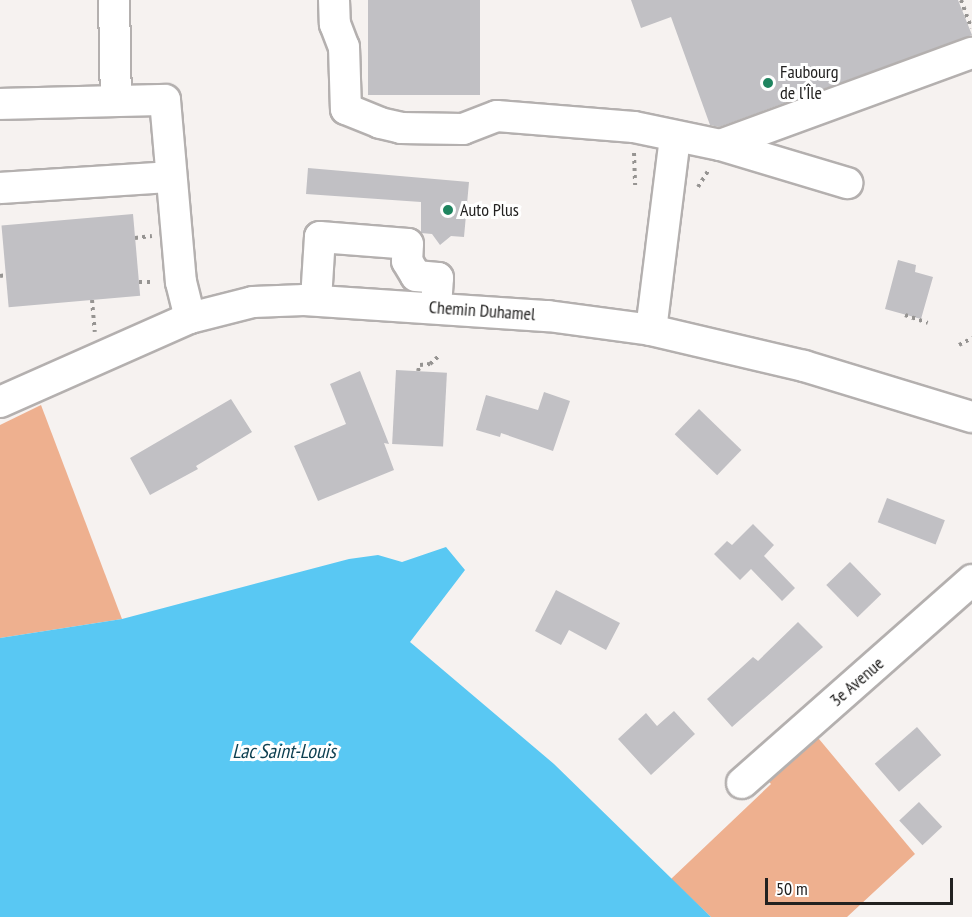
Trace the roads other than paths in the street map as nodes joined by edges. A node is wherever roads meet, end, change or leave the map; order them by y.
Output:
1 (114, 0) edge
2 (334, 0) edge
3 (972, 53) edge
4 (116, 101) junction
5 (0, 104) edge
6 (675, 136) junction
7 (720, 145) junction
8 (169, 177) junction
9 (847, 183) dead end
10 (0, 188) edge
11 (316, 300) junction
12 (436, 308) junction
13 (190, 318) junction
14 (651, 330) junction
15 (0, 402) edge
16 (972, 417) edge
17 (972, 580) edge
18 (742, 783) dead end

1 - 4 street
2 - 6 street
3 - 7 street
4 - 5 street
4 - 8 street
6 - 7 street
6 - 14 street
7 - 9 street
8 - 10 street
8 - 13 street
11 - 12 street, Chemin Duhamel
11 - 12 street
11 - 13 street, Chemin Duhamel
12 - 14 street, Chemin Duhamel
13 - 15 street, Chemin Duhamel
14 - 16 street, Chemin Duhamel
17 - 18 street, 3e Avenue

